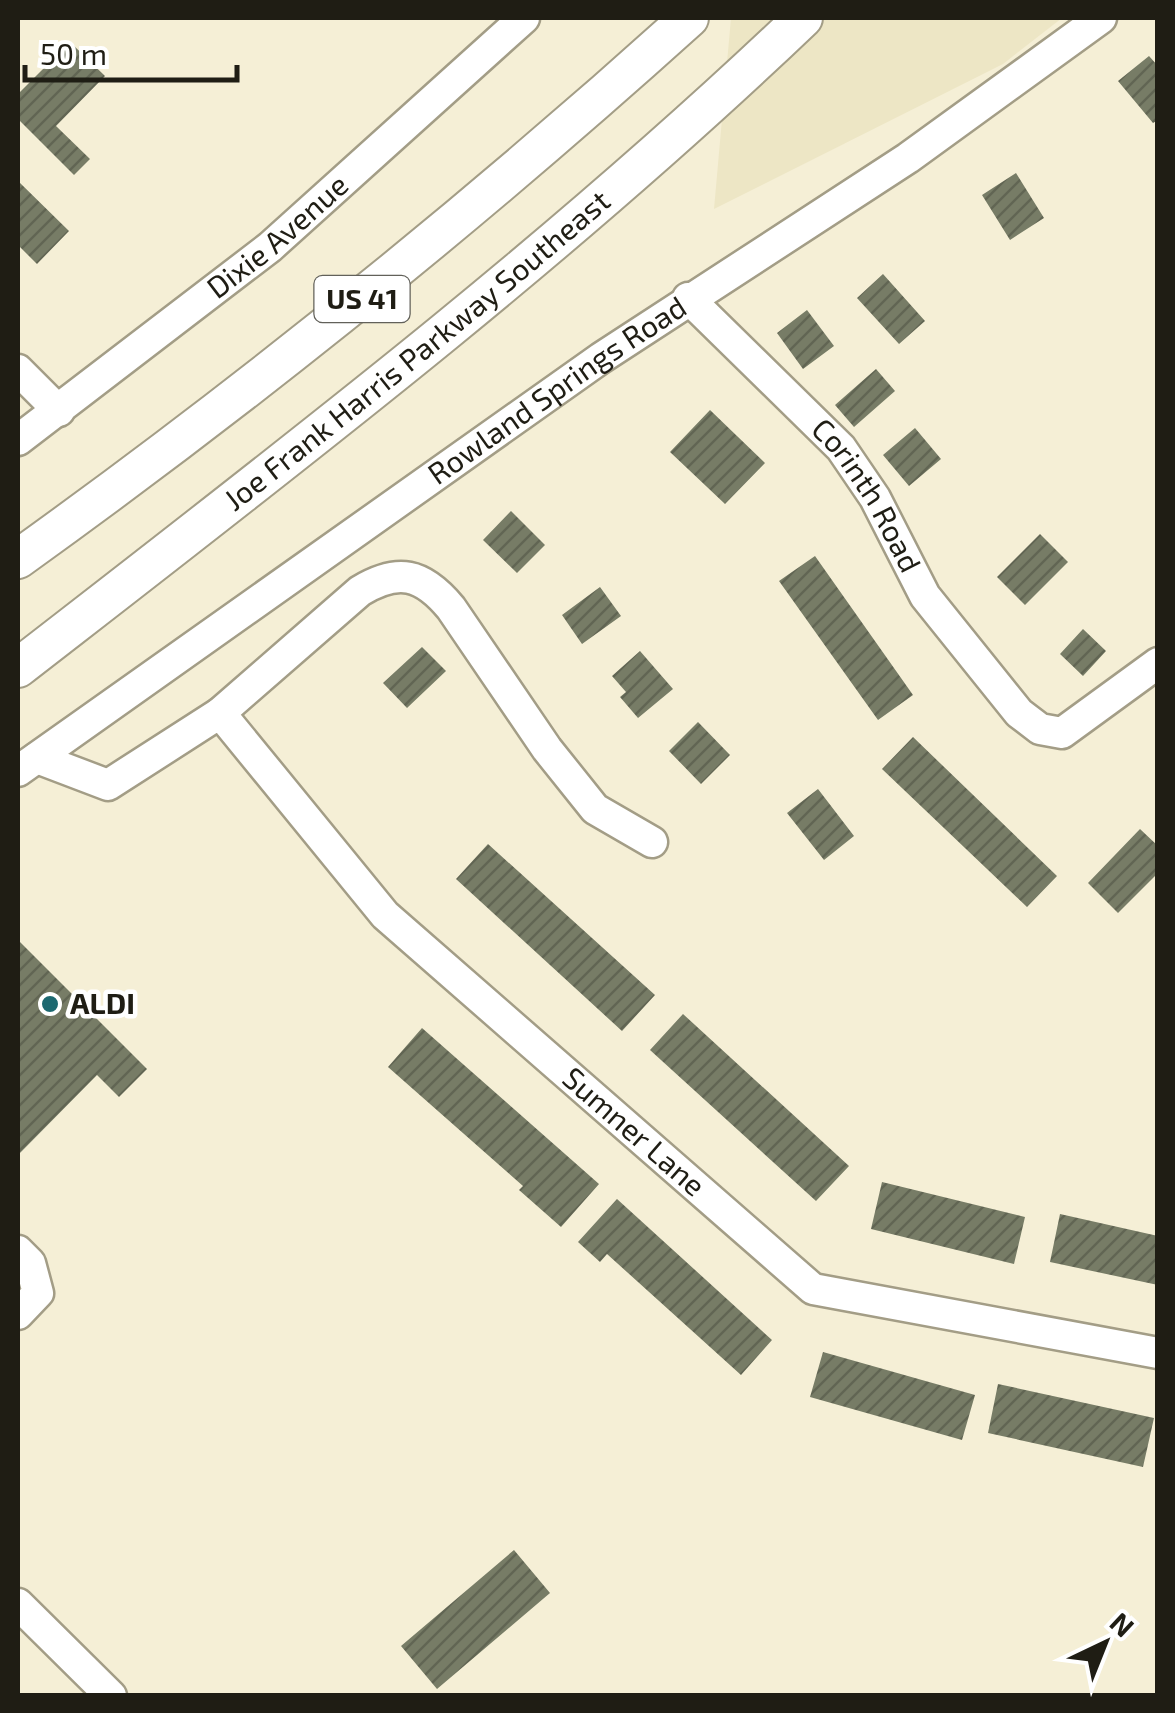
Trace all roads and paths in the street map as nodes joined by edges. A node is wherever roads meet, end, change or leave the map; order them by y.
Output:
1 (524, 18) edge
2 (690, 18) edge
3 (803, 18) edge
4 (1101, 18) edge
5 (688, 298) junction
6 (18, 370) edge
7 (58, 411) junction
8 (18, 440) edge
9 (18, 559) edge
10 (1158, 663) edge
11 (18, 668) edge
12 (220, 713) junction
13 (27, 765) edge
14 (652, 842) dead end
15 (18, 1250) edge
16 (18, 1314) edge
17 (1158, 1353) edge
18 (18, 1604) edge
19 (111, 1696) edge

1 - 7 street, Dixie Avenue
2 - 9 main road, US 41
3 - 11 main road, Joe Frank Harris Parkway Southeast / US 41
4 - 5 street, Rowland Springs Road
5 - 10 street, Corinth Road
5 - 13 street, Rowland Springs Road
6 - 7 street
7 - 8 street, Dixie Avenue
12 - 13 street
12 - 14 street
12 - 17 street, Sumner Lane
15 - 16 street
18 - 19 street

